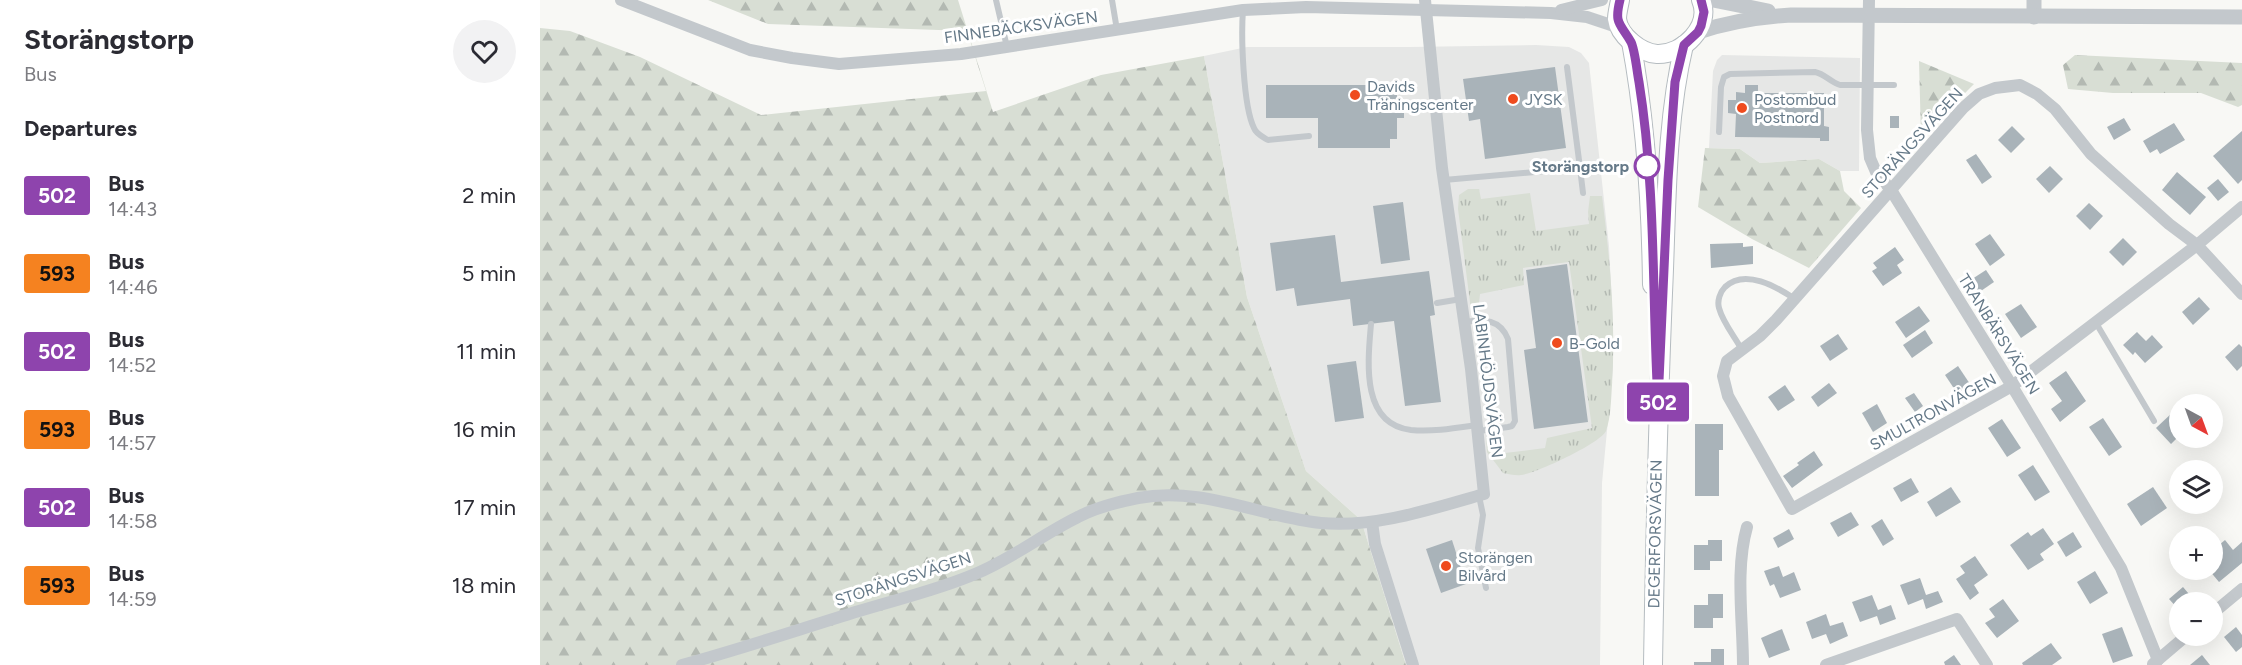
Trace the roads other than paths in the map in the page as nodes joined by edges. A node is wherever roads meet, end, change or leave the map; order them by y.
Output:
1 (621, 0) edge
2 (996, 0) edge
3 (1112, 0) edge
4 (1602, 0) edge
5 (1620, 0) edge
6 (1701, 0) edge
7 (1713, 0) edge
8 (2034, 0) edge
9 (1266, 4) edge
10 (1426, 5) edge
11 (1870, 7) edge
12 (1243, 10) junction
13 (1542, 13) junction
14 (1791, 15) junction
15 (2034, 17) junction
16 (2242, 17) edge
17 (1620, 27) junction
18 (1117, 30) junction
19 (1698, 32) junction
20 (1631, 42) junction
21 (1684, 45) junction
22 (1007, 47) junction
23 (1567, 67) dead end
24 (1894, 85) dead end
25 (1868, 86) junction
26 (1719, 132) dead end
27 (1309, 136) dead end
28 (1580, 168) junction
29 (1444, 180) junction
30 (1891, 190) junction
31 (1583, 193) dead end
32 (2242, 207) edge
33 (2197, 245) junction
34 (2242, 294) edge
35 (1461, 299) junction
36 (1795, 299) junction
37 (1437, 303) dead end
38 (1464, 322) junction
39 (2095, 322) junction
40 (1371, 324) dead end
41 (1742, 350) junction
42 (1726, 361) joint
43 (2012, 386) junction
44 (1658, 403) junction
45 (2154, 422) dead end
46 (1478, 428) junction
47 (1479, 495) junction
48 (1372, 522) junction
49 (1747, 527) dead end
50 (1486, 588) dead end
51 (2242, 589) edge
52 (2223, 605) edge
53 (2174, 646) edge
54 (2155, 662) edge
55 (682, 665) edge
56 (1413, 665) edge
57 (1653, 665) edge
58 (1743, 665) edge
59 (1826, 665) edge
60 (1988, 665) edge

1 - 22 street, FINNEBÄCKSVÄGEN
2 - 22 lane
3 - 18 lane
4 - 13 street, FINNEBÄCKSVÄGEN
5 - 17 main road
6 - 19 main road
7 - 14 street
8 - 15 street
9 - 10 street, FINNEBÄCKSVÄGEN
9 - 12 street, FINNEBÄCKSVÄGEN
10 - 13 street, FINNEBÄCKSVÄGEN
10 - 29 street, LABINHÖJDSVÄGEN
11 - 14 street
11 - 15 street
11 - 25 street, TRANBÄRSVÄGEN
12 - 18 street, FINNEBÄCKSVÄGEN
12 - 27 lane
13 - 17 street, FINNEBÄCKSVÄGEN
14 - 19 street
15 - 16 street
17 - 20 main road
18 - 22 street, FINNEBÄCKSVÄGEN
19 - 21 main road
20 - 21 main road
20 - 44 main road, DEGERFORSVÄGEN
21 - 44 main road, DEGERFORSVÄGEN
23 - 28 lane
24 - 25 lane
25 - 26 lane
25 - 30 street, TRANBÄRSVÄGEN
28 - 29 lane
28 - 31 lane
29 - 35 street, LABINHÖJDSVÄGEN
30 - 33 street, STORÄNGSVÄGEN
30 - 36 street, STORÄNGSVÄGEN
30 - 43 street, TRANBÄRSVÄGEN
32 - 33 street, SMULTRONVÄGEN
33 - 34 street, STORÄNGSVÄGEN
33 - 39 street, SMULTRONVÄGEN
35 - 37 lane
35 - 38 street, LABINHÖJDSVÄGEN
36 - 41 street, STORÄNGSVÄGEN
36 - 41 lane
38 - 46 street, LABINHÖJDSVÄGEN
38 - 46 lane
39 - 43 street, SMULTRONVÄGEN
39 - 45 lane
40 - 46 lane
41 - 42 street, STORÄNGSVÄGEN
42 - 43 street, SMULTRONVÄGEN
43 - 54 street, TRANBÄRSVÄGEN
44 - 57 main road, DEGERFORSVÄGEN
46 - 47 street, LABINHÖJDSVÄGEN
47 - 48 street
47 - 50 lane
48 - 55 street, STORÄNGSVÄGEN
48 - 56 street
49 - 58 street
51 - 52 street
53 - 54 street
59 - 60 street

